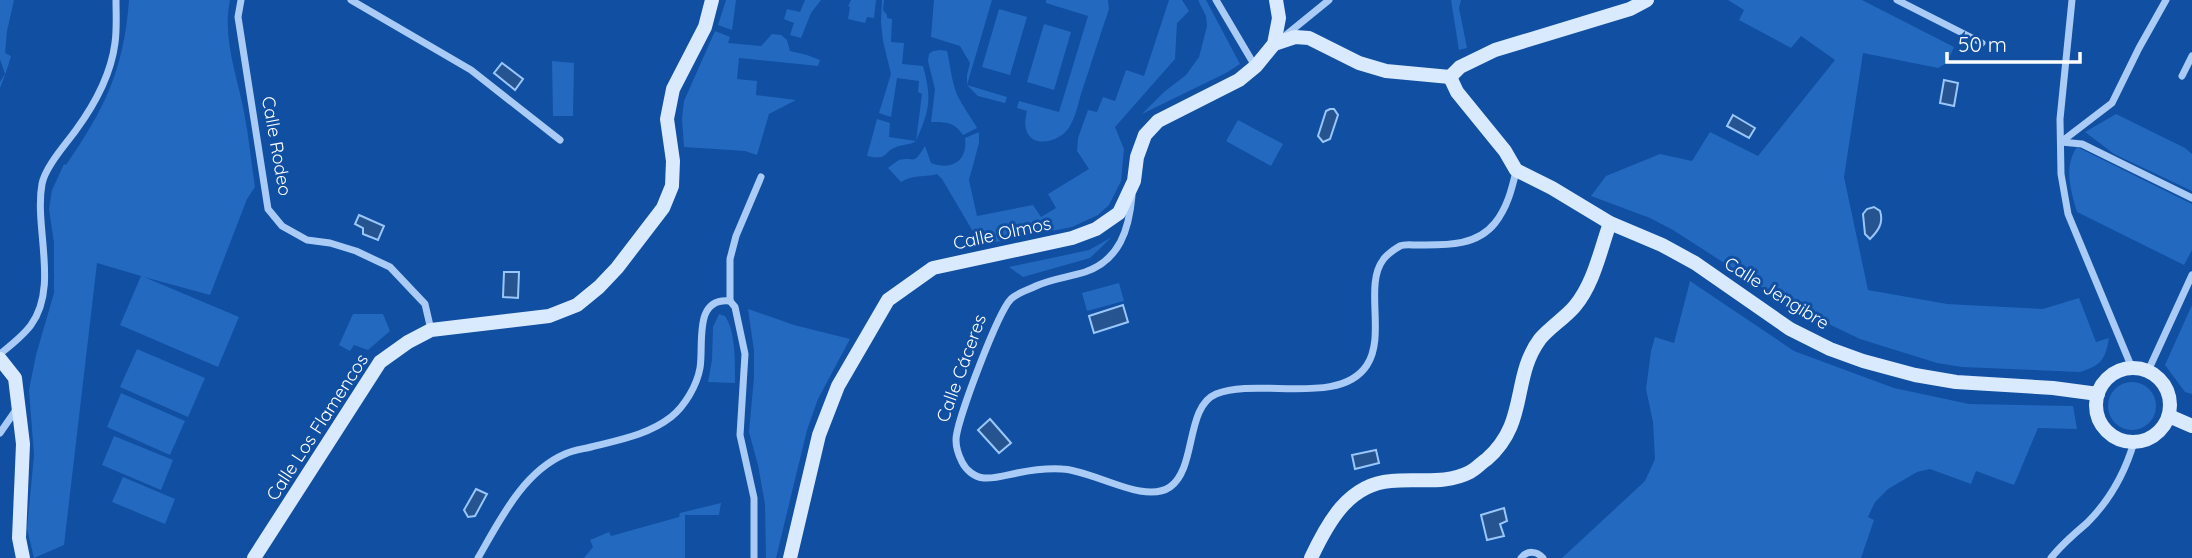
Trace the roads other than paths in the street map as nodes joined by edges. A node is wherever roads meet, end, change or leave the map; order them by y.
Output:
1 (116, 0) edge
2 (241, 0) edge
3 (351, 0) edge
4 (712, 0) edge
5 (1216, 0) edge
6 (1276, 0) edge
7 (1329, 0) edge
8 (1647, 0) edge
9 (1897, 0) edge
10 (2072, 0) edge
11 (2166, 0) edge
12 (1982, 43) dead end
13 (1274, 44) junction
14 (2192, 56) edge
15 (1256, 66) junction
16 (1450, 76) junction
17 (2182, 76) dead end
18 (560, 140) dead end
19 (2060, 142) junction
20 (1516, 170) junction
21 (761, 177) dead end
22 (1134, 181) junction
23 (2192, 198) edge
24 (1610, 223) junction
25 (2192, 275) edge
26 (730, 301) junction
27 (431, 330) junction
28 (0, 354) edge
29 (0, 359) edge
30 (2132, 368) junction
31 (2148, 371) junction
32 (2098, 394) junction
33 (18, 407) junction
34 (2169, 416) junction
35 (2192, 426) edge
36 (0, 433) edge
37 (2134, 442) junction
38 (23, 558) edge
39 (254, 558) edge
40 (478, 558) edge
41 (754, 558) edge
42 (790, 558) edge
43 (1311, 558) edge
44 (1521, 558) edge
45 (1543, 558) edge
46 (2051, 558) edge

1 - 28 street
2 - 27 street, Calle Rodeo
3 - 18 street
4 - 27 main road, Calle Los Flamencos
5 - 15 street
6 - 13 main road
7 - 13 street
8 - 16 main road
9 - 12 street
10 - 19 street
11 - 19 street
13 - 15 main road, Calle Olmos
13 - 16 main road
14 - 17 street
15 - 22 main road, Calle Olmos
16 - 20 main road
19 - 23 street
19 - 30 street
20 - 22 street, Calle Cáceres
20 - 24 main road, Calle Jengibre
21 - 26 street
22 - 42 main road, Calle Olmos
24 - 32 main road, Calle Jengibre
24 - 43 main road
25 - 31 street
26 - 40 street
26 - 41 street
27 - 39 main road, Calle Los Flamencos
29 - 33 main road
30 - 31 main road
30 - 32 main road
31 - 34 main road
32 - 37 main road
33 - 36 street
33 - 38 main road
34 - 35 main road
34 - 37 main road
37 - 46 street
44 - 45 street

